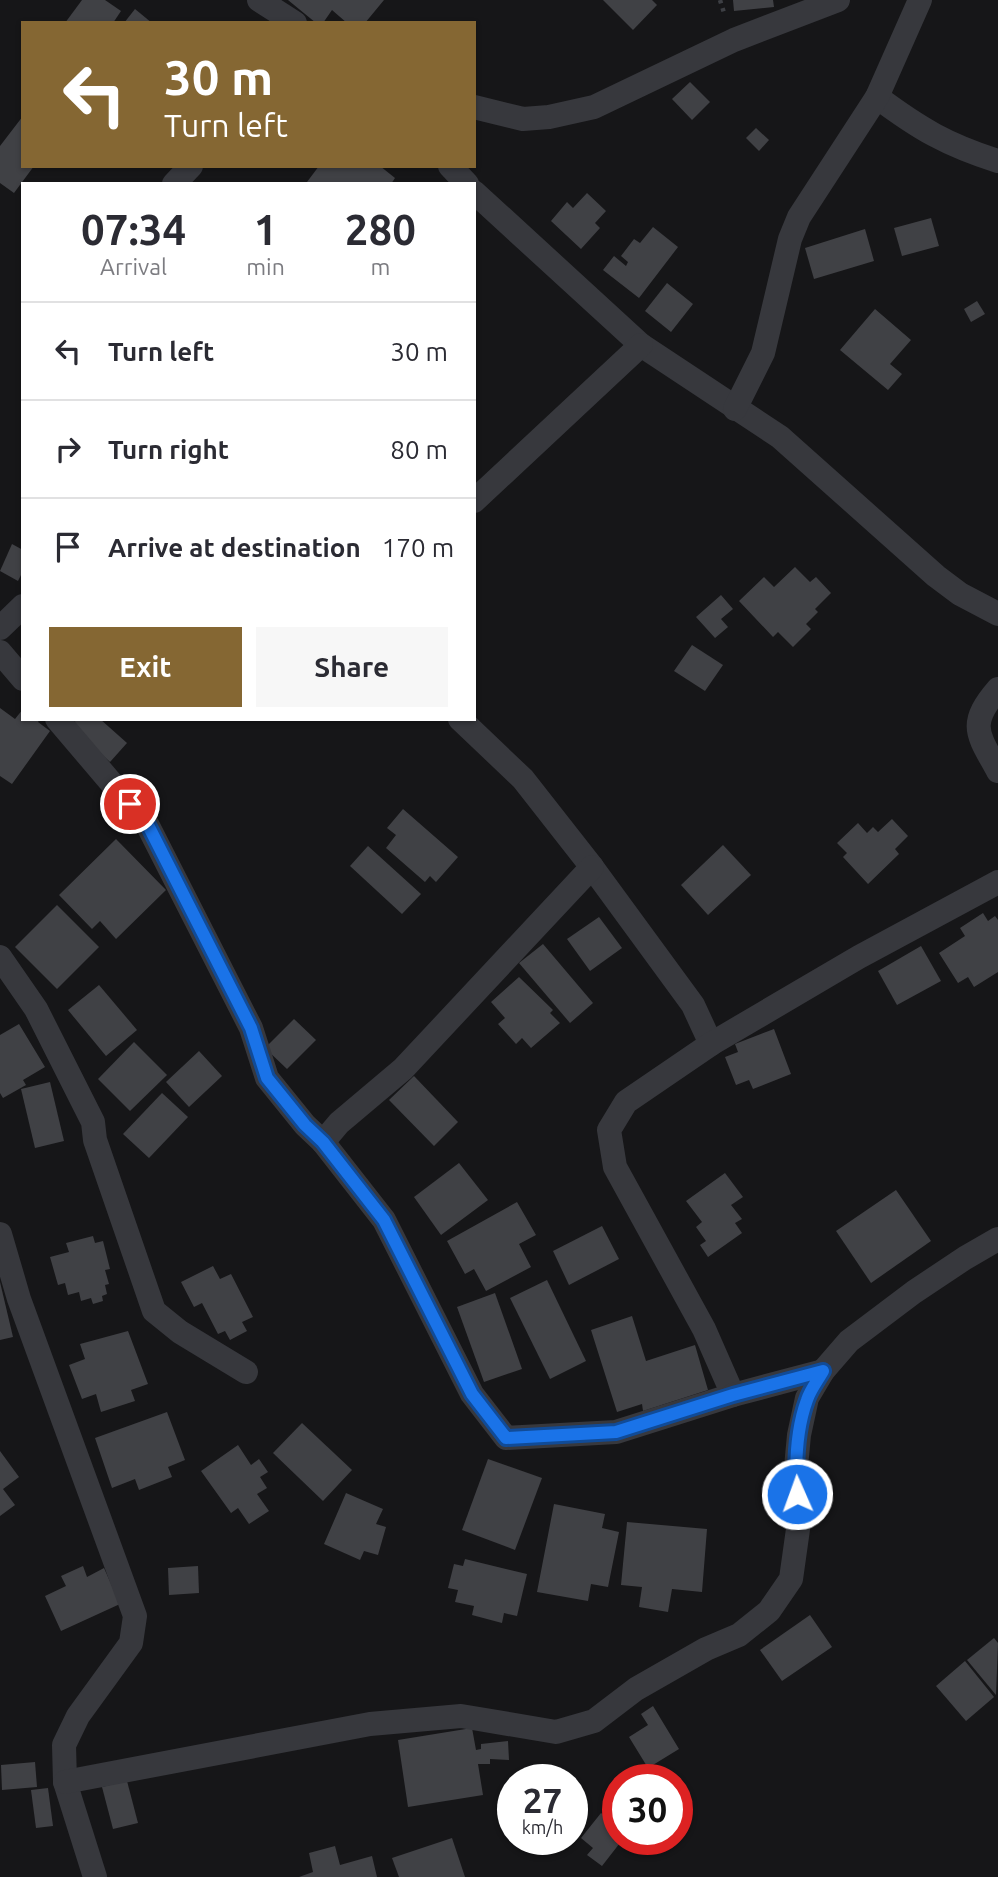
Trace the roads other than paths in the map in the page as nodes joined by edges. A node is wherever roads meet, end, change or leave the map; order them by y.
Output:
1 (259, 0) edge
2 (838, 0) edge
3 (920, 0) edge
4 (292, 21) edge
5 (877, 97) junction
6 (476, 107) edge
7 (998, 161) edge
8 (189, 168) edge
9 (452, 168) edge
10 (176, 182) edge
11 (465, 182) edge
12 (476, 194) edge
13 (641, 345) junction
14 (735, 409) junction
15 (476, 499) edge
16 (21, 608) edge
17 (998, 614) edge
18 (0, 628) edge
19 (0, 652) edge
20 (21, 677) edge
21 (998, 689) edge
22 (59, 721) edge
23 (462, 721) edge
24 (998, 771) edge
25 (592, 867) junction
26 (998, 882) edge
27 (0, 957) edge
28 (711, 1044) junction
29 (323, 1142) junction
30 (0, 1234) edge
31 (998, 1239) edge
32 (823, 1371) junction
33 (246, 1372) dead end
34 (733, 1395) junction
35 (65, 1782) junction
36 (96, 1877) edge

1 - 4 street
2 - 6 street
3 - 5 street
5 - 7 street
5 - 14 street
8 - 10 street
9 - 11 street
12 - 13 street
13 - 14 street
13 - 15 street
14 - 17 street
16 - 18 street
19 - 20 street
21 - 24 street
22 - 29 street
23 - 25 street
25 - 28 street
25 - 29 street
26 - 28 street
27 - 33 street
28 - 34 street
29 - 34 street
30 - 35 street
31 - 32 street
32 - 34 street
32 - 35 street
35 - 36 street

